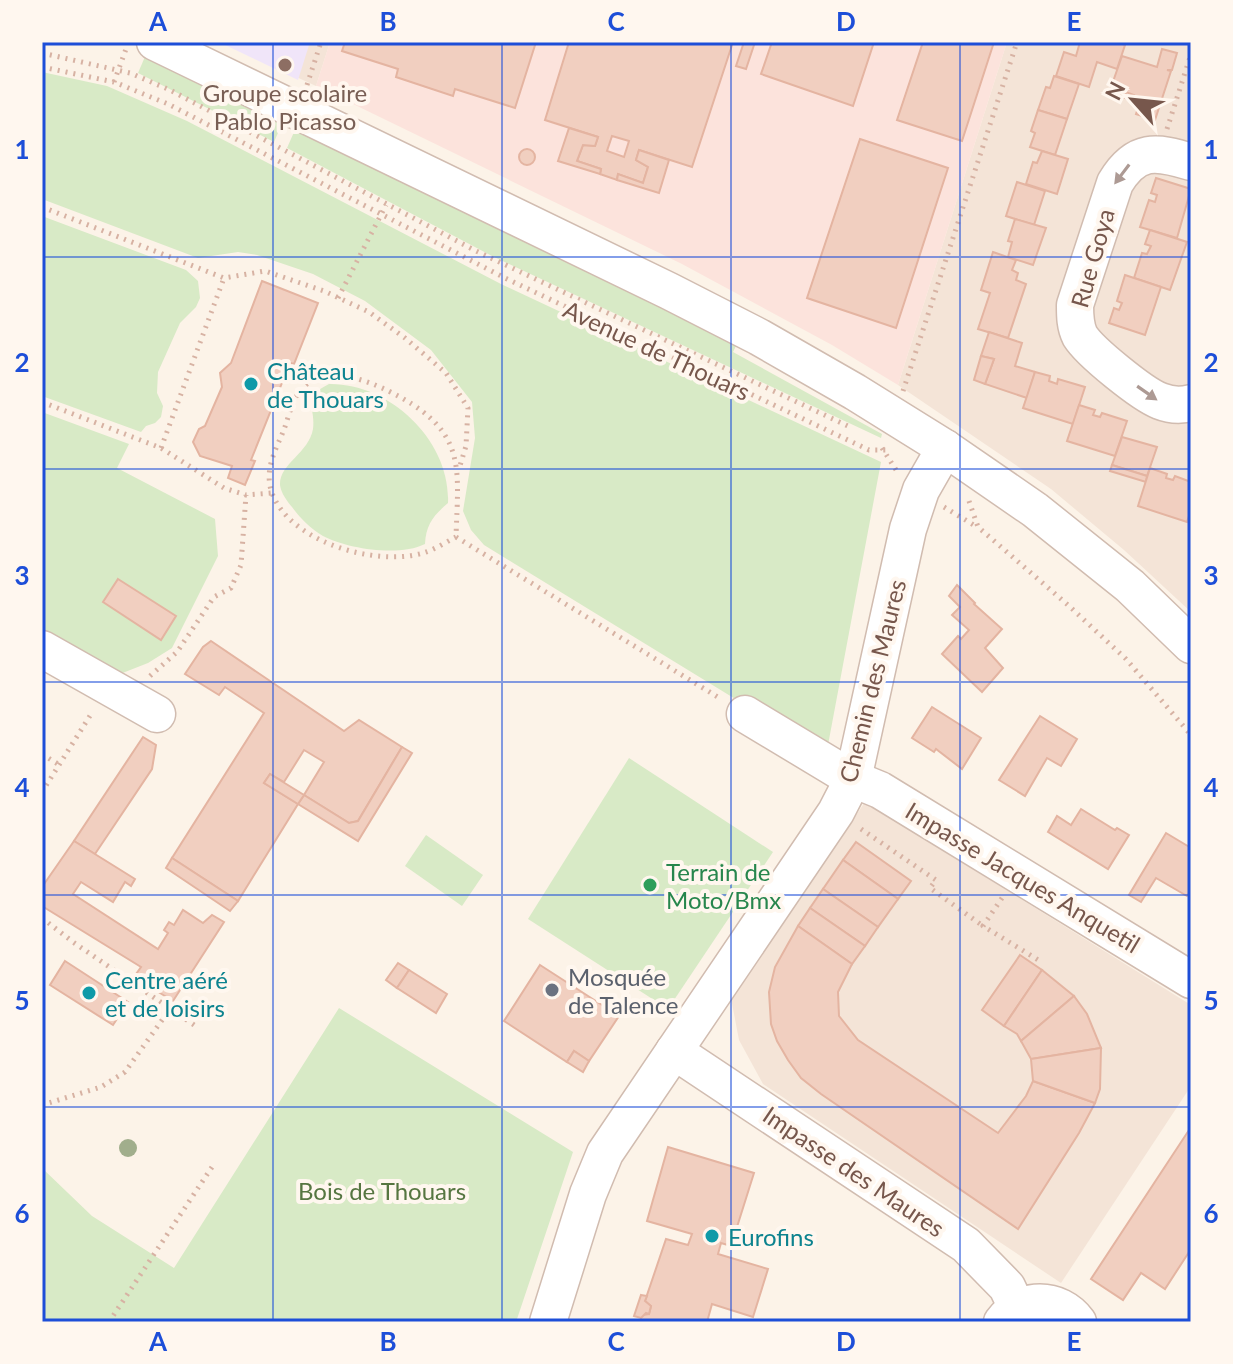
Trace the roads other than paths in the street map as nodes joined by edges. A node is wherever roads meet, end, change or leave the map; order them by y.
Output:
1 (155, 42) edge
2 (1176, 157) edge
3 (1191, 403) edge
4 (933, 468) junction
5 (1191, 645) edge
6 (42, 649) edge
7 (157, 714) dead end
8 (745, 714) road end
9 (853, 779) junction
10 (1191, 980) edge
11 (674, 1051) junction
12 (1010, 1315) edge
13 (548, 1322) edge
14 (1078, 1322) edge

1 - 4 street
2 -> 3 street, Rue Goya
4 - 5 street
4 - 9 street, Chemin des Maures
6 - 7 street
8 - 9 street, Impasse Jacques Anquetil
9 - 10 street, Impasse Jacques Anquetil
9 - 11 street, Chemin des Maures
11 - 12 street, Impasse des Maures
11 - 13 street, Chemin des Maures
12 - 14 street, Impasse des Maures

